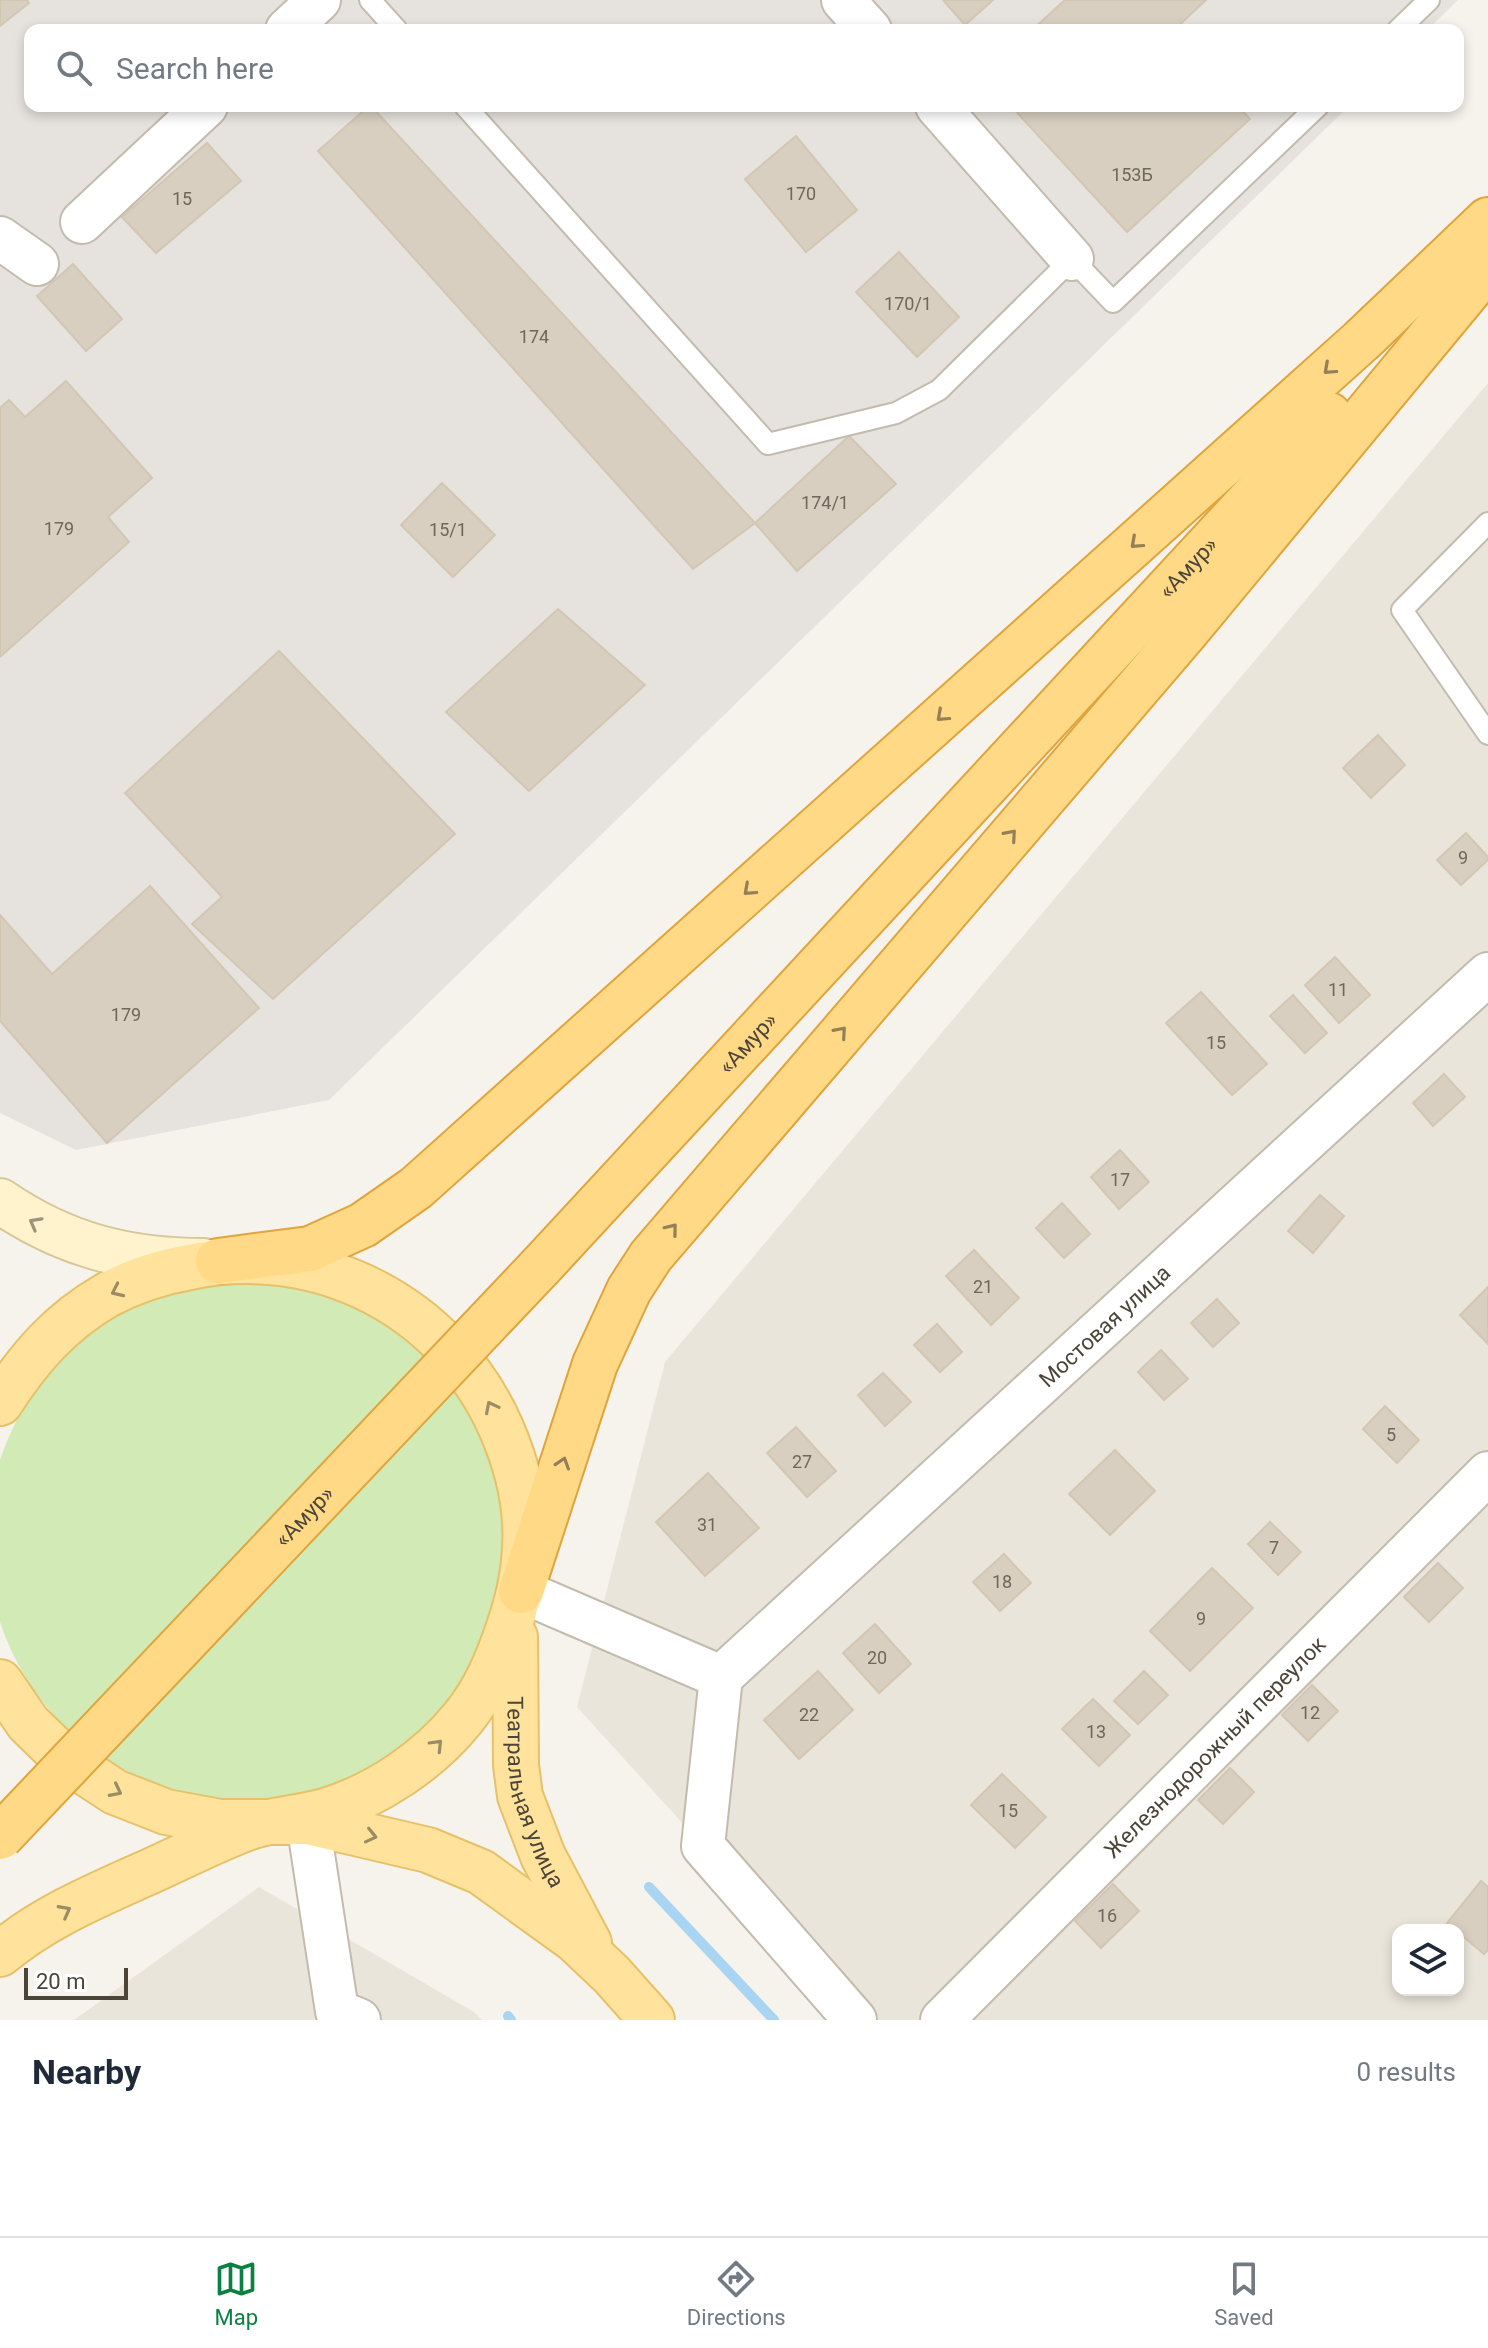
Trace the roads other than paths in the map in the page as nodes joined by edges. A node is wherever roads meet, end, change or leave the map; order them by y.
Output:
1 (319, 0) edge
2 (370, 0) edge
3 (843, 0) edge
4 (1429, 0) edge
5 (293, 24) edge
6 (392, 24) edge
7 (865, 24) edge
8 (1404, 24) edge
9 (200, 112) edge
10 (470, 112) edge
11 (942, 112) edge
12 (1312, 112) edge
13 (1488, 220) edge
14 (82, 222) dead end
15 (0, 238) edge
16 (1488, 243) edge
17 (1072, 259) junction
18 (37, 264) dead end
19 (1488, 267) edge
20 (1488, 523) edge
21 (1488, 734) edge
22 (1488, 974) edge
23 (0, 1201) edge
24 (218, 1261) junction
25 (0, 1403) edge
26 (1488, 1473) edge
27 (521, 1591) junction
28 (721, 1677) junction
29 (0, 1682) edge
30 (288, 1822) junction
31 (0, 1837) edge
32 (0, 1954) edge
33 (612, 1975) junction
34 (359, 2020) edge
35 (652, 2020) edge
36 (855, 2020) edge
37 (942, 2020) edge

1 - 5 street
2 - 6 lane
3 - 7 street
4 - 8 lane
9 - 14 street
10 - 17 lane
11 - 17 street
12 - 17 lane
13 -> 24 highway
15 - 18 street
16 - 31 highway, «Амур», bridge
27 -> 19 highway
20 - 21 lane
22 - 28 street, Мостовая улица
24 -> 23 main road
24 -> 25 main road
27 -> 24 main road
26 - 37 street, Железнодорожный переулок
27 - 28 street
30 -> 27 main road
27 - 33 main road, Театральная улица
28 - 36 street
29 -> 30 main road
32 -> 30 main road
30 -> 33 main road, Театральная улица
30 - 34 street
33 - 35 main road, Театральная улица

